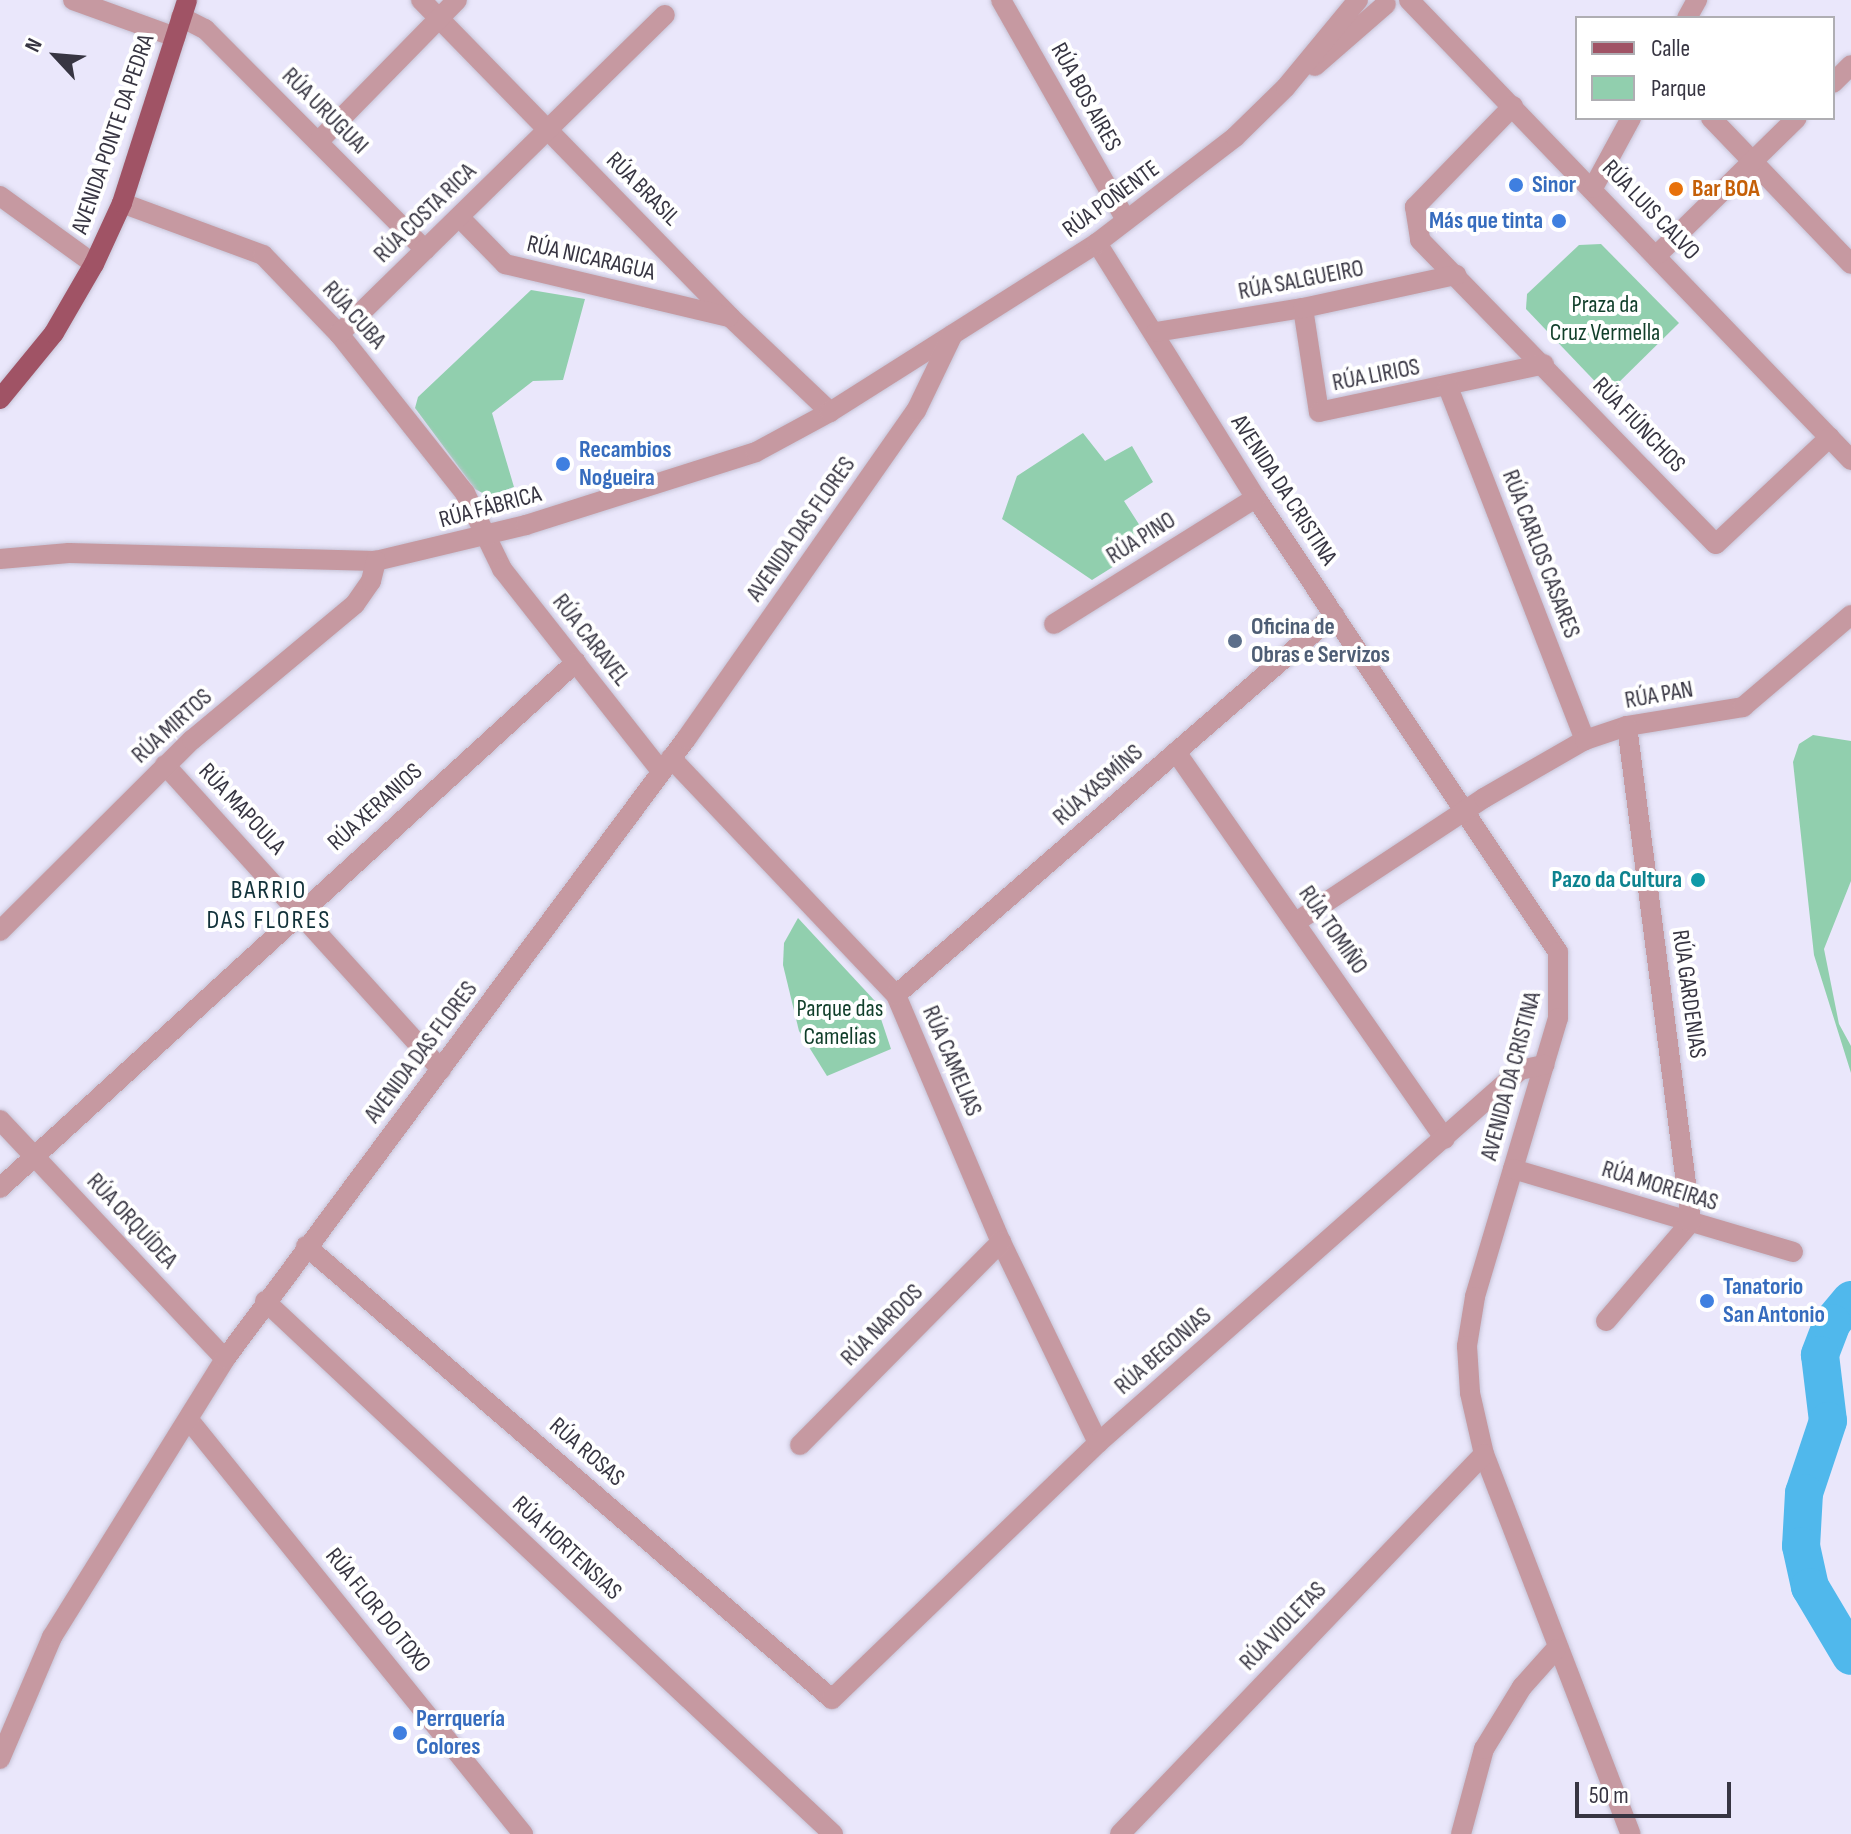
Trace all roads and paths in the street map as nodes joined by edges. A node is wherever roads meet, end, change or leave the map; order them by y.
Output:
1 (73, 0) edge
2 (421, 0) edge
3 (457, 0) edge
4 (1001, 0) edge
5 (1358, 0) edge
6 (1409, 0) edge
7 (1382, 2) edge
8 (665, 15) dead end
9 (181, 18) edge
10 (439, 19) junction
11 (1851, 65) edge
12 (1835, 81) edge
13 (1286, 87) junction
14 (1513, 106) junction
15 (1630, 120) edge
16 (1713, 120) edge
17 (1795, 120) edge
18 (547, 129) junction
19 (319, 141) junction
20 (1754, 161) junction
21 (1593, 188) junction
22 (0, 196) edge
23 (122, 203) junction
24 (459, 217) junction
25 (1126, 220) junction
26 (1097, 243) junction
27 (425, 250) junction
28 (1658, 254) junction
29 (94, 264) junction
30 (1851, 264) edge
31 (1456, 275) junction
32 (1303, 308) junction
33 (730, 317) junction
34 (1156, 332) junction
35 (339, 334) junction
36 (953, 334) junction
37 (1544, 364) junction
38 (895, 370) junction
39 (1448, 387) junction
40 (0, 399) edge
41 (923, 400) junction
42 (830, 412) junction
43 (1830, 437) junction
44 (1851, 460) edge
45 (1256, 498) junction
46 (488, 536) junction
47 (0, 559) edge
48 (376, 561) junction
49 (1334, 615) junction
50 (1851, 615) edge
51 (1054, 624) dead end
52 (576, 662) junction
53 (1627, 726) junction
54 (1585, 740) junction
55 (1176, 752) junction
56 (666, 764) junction
57 (165, 765) junction
58 (1464, 811) junction
59 (301, 909) junction
60 (1296, 922) junction
61 (0, 931) edge
62 (896, 995) junction
63 (1544, 1065) junction
64 (441, 1069) junction
65 (0, 1120) edge
66 (1445, 1139) junction
67 (35, 1156) junction
68 (1513, 1169) junction
69 (0, 1188) edge
70 (1691, 1222) junction
71 (1001, 1242) junction
72 (306, 1246) junction
73 (1793, 1252) dead end
74 (265, 1301) junction
75 (1606, 1321) dead end
76 (225, 1359) junction
77 (189, 1420) junction
78 (1098, 1443) junction
79 (800, 1445) dead end
80 (1484, 1454) junction
81 (1556, 1649) junction
82 (832, 1699) joint
83 (0, 1759) edge
84 (523, 1834) edge
85 (833, 1834) edge
86 (1120, 1834) edge
87 (1461, 1834) edge
88 (1631, 1834) edge

1 - 9 street, RÚA URUGUAI
2 - 10 street, RÚA BRASIL
3 - 10 street
4 - 25 street, RÚA BOS AIRES
5 - 13 street, RÚA POÑENTE
6 - 7 street
6 - 14 street, RÚA LUIS CALVO
7 - 13 street, RÚA POÑENTE
8 - 18 street, RÚA COSTA RICA
9 - 19 street, RÚA URUGUAI
9 - 23 main road, AVENIDA PONTE DA PEDRA
10 - 18 street, RÚA BRASIL
10 - 19 street
11 - 12 street
13 - 25 street, RÚA POÑENTE
14 - 21 street, RÚA LUIS CALVO
14 - 31 street, RÚA FIÚNCHOS
15 - 21 street
16 - 20 street
17 - 20 street
18 - 24 street, RÚA COSTA RICA
18 - 33 street, RÚA BRASIL
19 - 27 street, RÚA URUGUAI
20 - 28 street
20 - 30 street
21 - 28 street, RÚA LUIS CALVO
22 - 29 street
23 - 29 main road, AVENIDA PONTE DA PEDRA
23 - 35 street, RÚA CUBA
24 - 27 street, RÚA COSTA RICA
24 - 33 street, RÚA NICARAGUA
25 - 26 street, RÚA POÑENTE
26 - 34 street, AVENIDA DA CRISTINA
26 - 36 street, RÚA POÑENTE
27 - 35 street, RÚA COSTA RICA
28 - 43 street, RÚA LUIS CALVO
29 - 40 main road, AVENIDA PONTE DA PEDRA
31 - 32 street, RÚA SALGUEIRO
31 - 37 street, RÚA FIÚNCHOS
32 - 34 street, RÚA SALGUEIRO
32 - 39 street, RÚA LIRIOS
33 - 42 street, RÚA BRASIL
34 - 45 street, AVENIDA DA CRISTINA
35 - 46 street, RÚA CUBA
36 - 38 street, RÚA FÁBRICA
36 - 41 street, AVENIDA DAS FLORES
37 - 39 street, RÚA LIRIOS
37 - 43 street, RÚA FIÚNCHOS
38 - 41 street
38 - 42 street, RÚA FÁBRICA
39 - 54 street, RÚA CARLOS CASARES
41 - 56 street, AVENIDA DAS FLORES
42 - 46 street, RÚA FÁBRICA
43 - 44 street, RÚA LUIS CALVO
45 - 49 street, AVENIDA DA CRISTINA
45 - 51 street, RÚA PINO
46 - 48 street, RÚA FÁBRICA
46 - 52 street, RÚA CARAVEL
47 - 48 street, RÚA FÁBRICA
48 - 57 street, RÚA MIRTOS
49 - 55 street, RÚA XASMÍNS
49 - 58 street, AVENIDA DA CRISTINA
50 - 53 street, RÚA PAN
52 - 56 street, RÚA CARAVEL
52 - 59 street, RÚA XERANIOS
53 - 54 street, RÚA PAN
53 - 70 street, RÚA GARDENIAS
54 - 58 street, RÚA PAN
55 - 60 street, RÚA TOMIÑO
55 - 62 street, RÚA XASMÍNS
56 - 62 street, RÚA CAMELIAS
56 - 64 street, AVENIDA DAS FLORES
57 - 59 street, RÚA MAPOULA
57 - 61 street, RÚA MIRTOS
58 - 60 street, RÚA PAN
58 - 63 street, AVENIDA DA CRISTINA
59 - 64 street, RÚA MAPOULA
59 - 67 street, RÚA XERANIOS
60 - 66 street, RÚA TOMIÑO
62 - 71 street, RÚA CAMELIAS
63 - 66 street, RÚA BEGONIAS
63 - 68 street, AVENIDA DA CRISTINA
64 - 72 street, AVENIDA DAS FLORES
65 - 67 street, RÚA ORQUÍDEA
66 - 78 street, RÚA BEGONIAS
67 - 69 street, RÚA XERANIOS
67 - 76 street, RÚA ORQUÍDEA
68 - 70 street, RÚA MOREIRAS
68 - 80 street, AVENIDA DA CRISTINA
70 - 73 street, RÚA MOREIRAS
70 - 75 street
71 - 78 street, RÚA CAMELIAS
71 - 79 street, RÚA NARDOS
72 - 74 street, AVENIDA DAS FLORES
72 - 82 street, RÚA ROSAS
74 - 76 street, AVENIDA DAS FLORES
74 - 85 street, RÚA HORTENSIAS
76 - 77 street, AVENIDA DAS FLORES
77 - 83 street, AVENIDA DAS FLORES
77 - 84 street, RÚA FLOR DO TOXO
78 - 82 street, RÚA BEGONIAS
80 - 81 street, AVENIDA DA CRISTINA
80 - 86 street, RÚA VIOLETAS
81 - 87 street
81 - 88 street, AVENIDA DA CRISTINA

